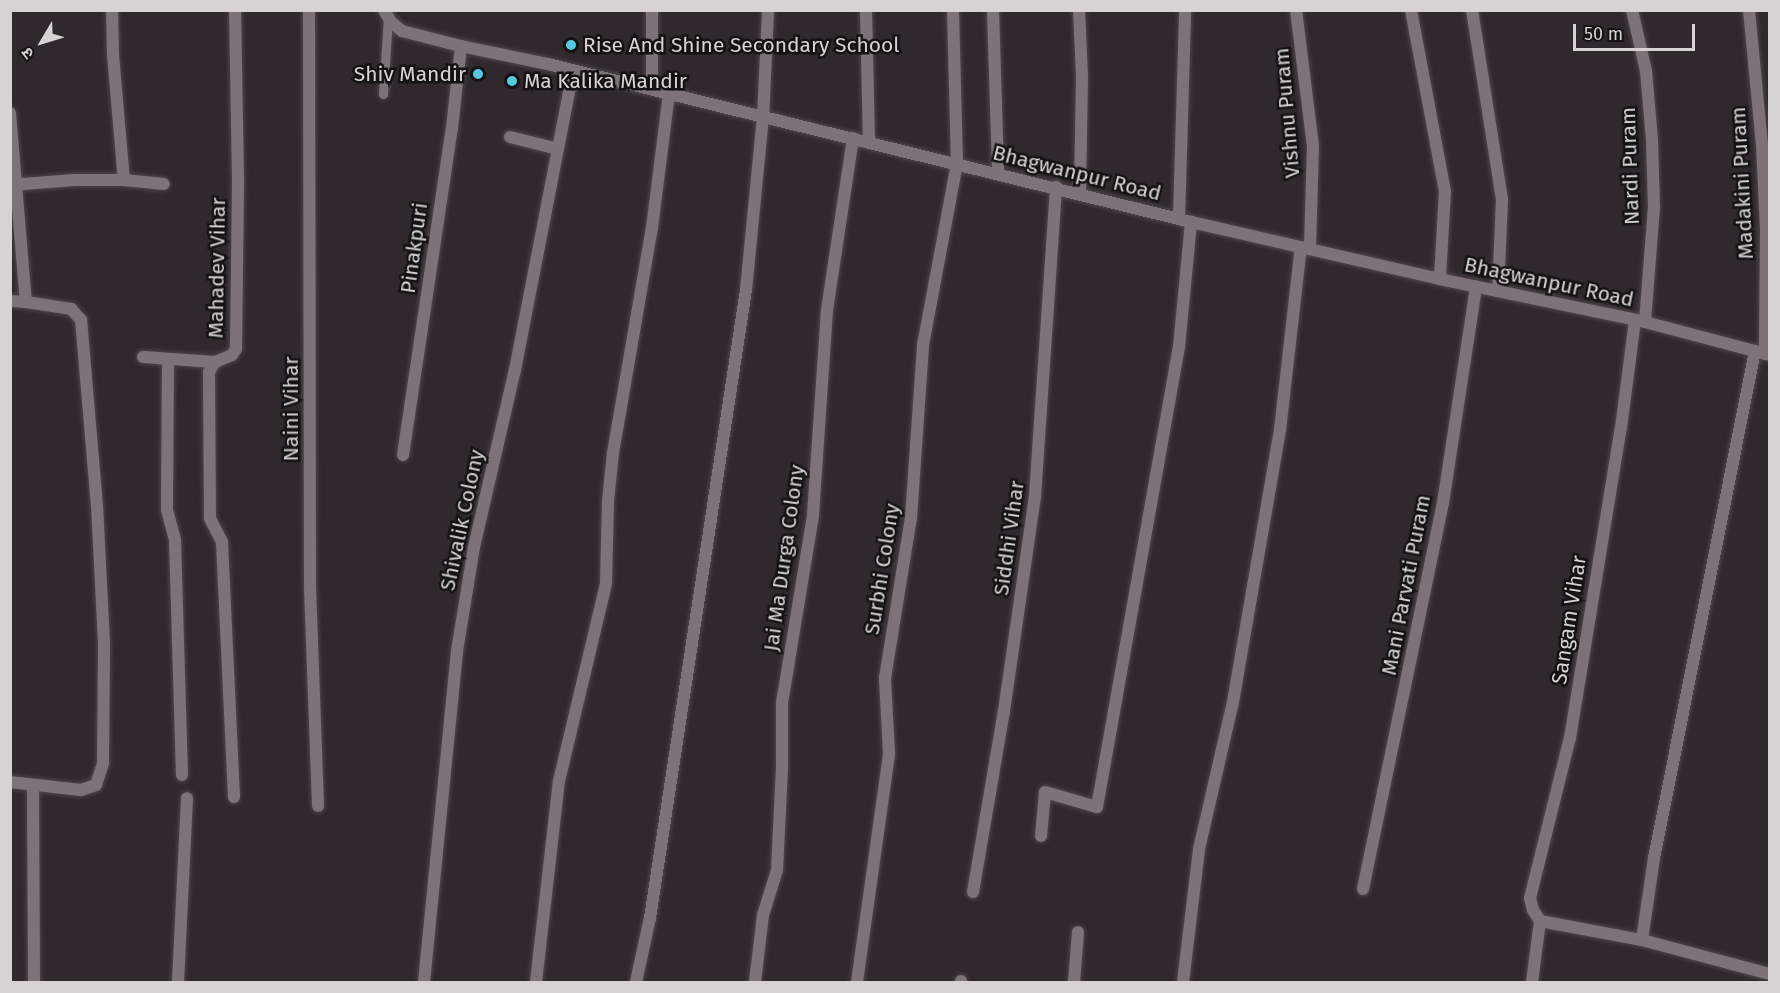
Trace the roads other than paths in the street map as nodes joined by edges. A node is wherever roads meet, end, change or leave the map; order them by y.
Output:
1 (112, 10) edge
2 (236, 10) edge
3 (309, 10) edge
4 (652, 10) edge
5 (768, 10) edge
6 (866, 10) edge
7 (953, 10) edge
8 (993, 10) edge
9 (1079, 10) edge
10 (1185, 10) edge
11 (1296, 10) edge
12 (1411, 10) edge
13 (1472, 10) edge
14 (1632, 10) edge
15 (1749, 10) edge
16 (386, 14) edge
17 (460, 46) junction
18 (573, 71) junction
19 (652, 89) junction
20 (383, 94) dead end
21 (669, 94) junction
22 (10, 113) edge
23 (763, 118) junction
24 (510, 136) dead end
25 (853, 138) junction
26 (869, 142) junction
27 (558, 149) junction
28 (957, 163) junction
29 (998, 173) junction
30 (124, 180) junction
31 (164, 184) dead end
32 (12, 185) edge
33 (1056, 187) junction
34 (1080, 193) junction
35 (1185, 220) junction
36 (1306, 248) junction
37 (1440, 279) junction
38 (1476, 287) junction
39 (1498, 291) junction
40 (10, 301) edge
41 (26, 302) junction
42 (1640, 321) junction
43 (1763, 353) edge
44 (143, 357) dead end
45 (168, 360) junction
46 (215, 362) junction
47 (403, 455) dead end
48 (182, 775) dead end
49 (10, 782) edge
50 (33, 786) junction
51 (234, 797) dead end
52 (187, 798) dead end
53 (318, 806) dead end
54 (1041, 836) dead end
55 (1363, 889) dead end
56 (973, 892) dead end
57 (1540, 921) junction
58 (1078, 932) dead end
59 (1642, 940) junction
60 (1770, 974) edge
61 (34, 982) edge
62 (178, 982) edge
63 (424, 982) edge
64 (536, 982) edge
65 (636, 982) edge
66 (755, 982) edge
67 (857, 982) edge
68 (1074, 982) edge
69 (1183, 982) edge
70 (1532, 982) edge

1 - 30 street
2 - 46 street, Mahadev Vihar
3 - 53 street, Naini Vihar
4 - 19 street
5 - 23 street
6 - 26 street
7 - 28 street, Surbhi Colony
8 - 29 street
9 - 34 street
10 - 35 street
11 - 36 street, Vishnu Puram
12 - 37 street
13 - 39 street
14 - 42 street, Nardi Puram
15 - 43 street, Madakini Puram
16 - 17 street, Bhagwanpur Road
16 - 20 lane
17 - 18 street, Bhagwanpur Road
17 - 47 street, Pinakpuri
18 - 19 street, Bhagwanpur Road
18 - 27 street, Shivalik Colony
19 - 21 street, Bhagwanpur Road
21 - 23 street, Bhagwanpur Road
21 - 64 street
22 - 32 street
23 - 25 street, Bhagwanpur Road
23 - 65 street
24 - 27 street
25 - 26 street, Bhagwanpur Road
25 - 66 street, Jai Ma Durga Colony
26 - 28 street, Bhagwanpur Road
27 - 63 street, Shivalik Colony
28 - 29 street, Bhagwanpur Road
28 - 67 street, Surbhi Colony
29 - 33 street, Bhagwanpur Road
30 - 31 street
30 - 32 street
32 - 41 street
33 - 34 street, Bhagwanpur Road
33 - 56 street, Siddhi Vihar
34 - 35 street, Bhagwanpur Road
35 - 36 street, Bhagwanpur Road
35 - 54 street
36 - 37 street, Bhagwanpur Road
36 - 69 street, Vishnu Puram
37 - 38 street, Bhagwanpur Road
38 - 39 street, Bhagwanpur Road
38 - 55 street, Mani Parvati Puram
39 - 42 street, Bhagwanpur Road
40 - 41 street
41 - 50 street
42 - 43 street, Bhagwanpur Road
42 - 57 street, Sangam Vihar
43 - 59 street, Madakini Puram
44 - 45 street
45 - 46 street
45 - 48 street
46 - 51 street, Mahadev Vihar
49 - 50 street
50 - 61 street
52 - 62 street
57 - 59 street
57 - 70 street
58 - 68 street
59 - 60 street

